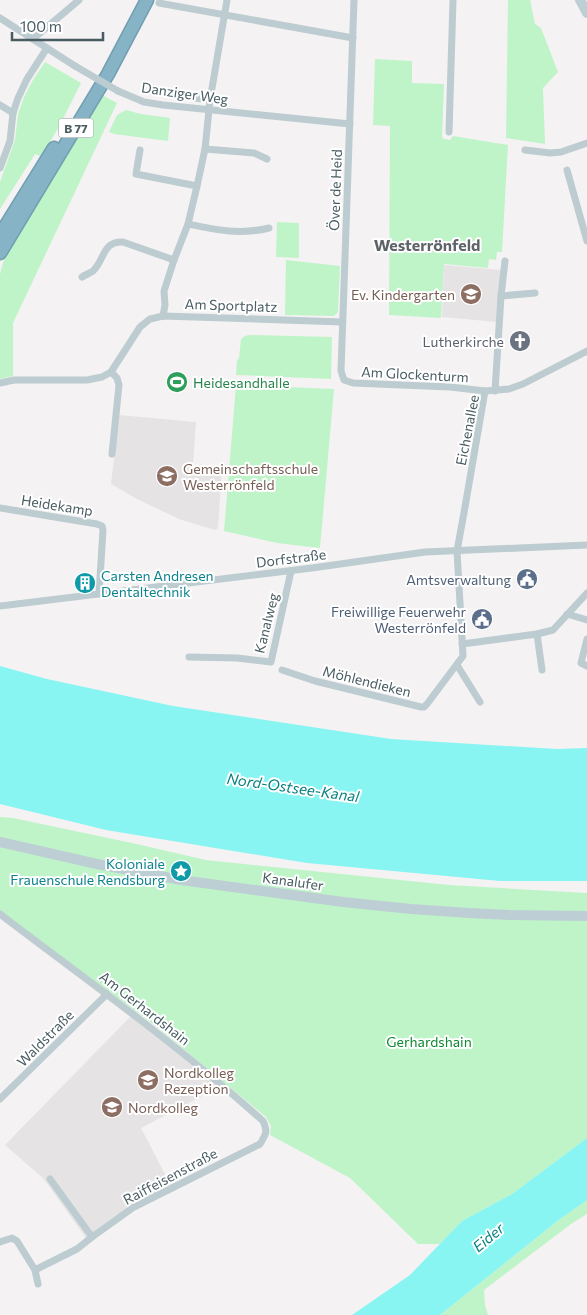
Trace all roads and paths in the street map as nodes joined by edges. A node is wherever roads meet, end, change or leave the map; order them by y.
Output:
1 (79, 0) edge
2 (138, 0) edge
3 (228, 0) edge
4 (354, 0) edge
5 (453, 0) edge
6 (580, 0) edge
7 (153, 1) edge
8 (587, 13) edge
9 (225, 15) junction
10 (0, 18) edge
11 (353, 38) junction
12 (33, 39) junction
13 (47, 48) junction
14 (161, 92) dead end
15 (210, 100) junction
16 (0, 105) edge
17 (209, 111) junction
18 (14, 113) junction
19 (350, 124) junction
20 (449, 132) dead end
21 (587, 143) edge
22 (205, 149) junction
23 (140, 150) dead end
24 (525, 150) dead end
25 (267, 160) dead end
26 (0, 168) edge
27 (567, 170) dead end
28 (197, 186) junction
29 (188, 224) junction
30 (270, 228) dead end
31 (0, 235) edge
32 (587, 241) edge
33 (0, 253) edge
34 (174, 260) junction
35 (505, 261) dead end
36 (82, 277) dead end
37 (535, 293) dead end
38 (502, 296) junction
39 (163, 316) junction
40 (342, 322) junction
41 (587, 350) edge
42 (111, 372) junction
43 (344, 380) joint
44 (0, 383) edge
45 (495, 390) junction
46 (485, 391) junction
47 (112, 454) dead end
48 (0, 508) edge
49 (587, 545) edge
50 (457, 551) junction
51 (291, 571) junction
52 (587, 593) edge
53 (99, 594) junction
54 (0, 606) edge
55 (568, 614) junction
56 (587, 620) edge
57 (462, 629) junction
58 (537, 634) junction
59 (587, 639) edge
60 (476, 642) junction
61 (462, 644) junction
62 (189, 658) dead end
63 (457, 665) junction
64 (587, 666) edge
65 (282, 670) dead end
66 (542, 670) dead end
67 (480, 702) dead end
68 (0, 842) edge
69 (0, 914) edge
70 (587, 916) edge
71 (106, 994) junction
72 (0, 1099) edge
73 (267, 1129) joint
74 (50, 1179) dead end
75 (92, 1237) junction
76 (0, 1242) edge
77 (35, 1270) junction
78 (38, 1284) dead end

1 - 12 street
2 - 31 highway, B 77
3 - 9 street
4 - 11 street, Över de Heid
5 - 20 street
6 - 8 street
7 - 9 street
7 - 33 highway, B 77
9 - 11 street
9 - 15 street
10 - 12 street, Danziger Weg
11 - 19 street, Över de Heid
12 - 13 street, Danziger Weg
13 - 17 street, Danziger Weg, bridge
13 - 18 street
14 - 15 street
15 - 17 street
16 - 18 street
17 - 19 street, Danziger Weg
17 - 22 street
18 - 26 street
19 - 40 street, Över de Heid
21 - 24 street
22 - 25 street
22 - 28 street
23 - 28 street
27 - 32 street
28 - 29 street
29 - 30 street
29 - 34 street
34 - 36 street
34 - 39 street
35 - 38 street
37 - 38 street
38 - 45 street
39 - 40 street, Am Sportplatz
39 - 42 street, Am Sportplatz
40 - 43 street, Över de Heid
41 - 45 street, Eichenallee
42 - 44 street
42 - 47 street
43 - 46 street, Am Glockenturm
45 - 46 street, Eichenallee
46 - 50 street, Eichenallee
48 - 53 street, Heidekamp
49 - 50 street, Dorfstraße
50 - 51 street, Dorfstraße
50 - 57 street, Eichenallee
51 - 53 street, Dorfstraße
51 - 62 street, Kanalweg
52 - 55 street
53 - 54 street, Dorfstraße
55 - 56 street
55 - 58 street
57 - 60 street
57 - 61 street, Möhlendieken
58 - 60 street
58 - 66 street
59 - 64 street
60 - 61 street
61 - 63 street, Möhlendieken
63 - 65 street, Möhlendieken
63 - 67 street
68 - 70 street, Kanalufer
69 - 71 street, Am Gerhardshain
71 - 72 street, Waldstraße
71 - 73 street, Am Gerhardshain
73 - 75 street, Raiffeisenstraße
74 - 75 street
75 - 77 street, Raiffeisenstraße
76 - 77 street
77 - 78 street

